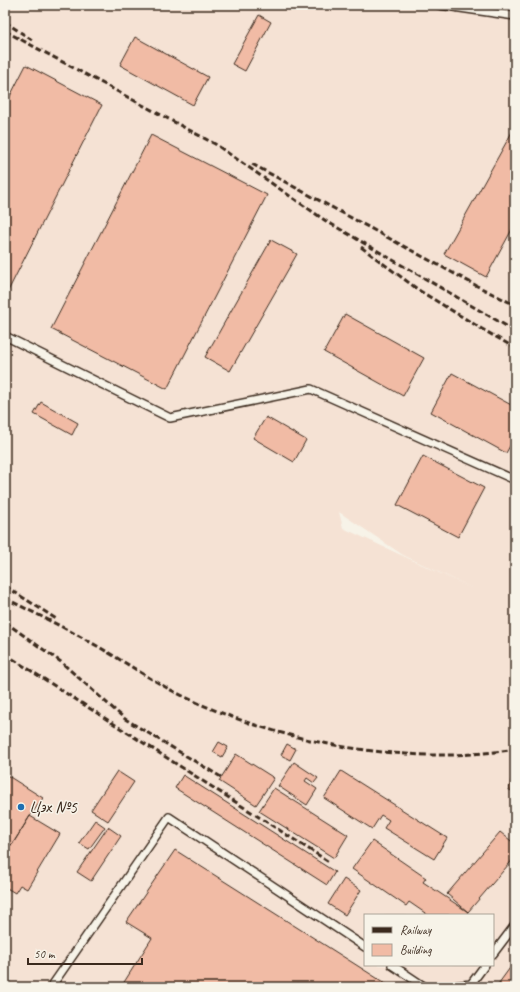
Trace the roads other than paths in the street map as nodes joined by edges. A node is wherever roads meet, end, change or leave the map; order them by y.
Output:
1 (439, 5) edge
2 (515, 16) edge
3 (5, 336) edge
4 (515, 480) edge
5 (515, 924) edge
6 (364, 946) edge
7 (494, 953) edge
8 (394, 966) edge
9 (484, 966) edge
10 (51, 987) edge
11 (425, 987) edge
12 (446, 987) edge

1 - 2 lane
3 - 4 lane
5 - 7 lane
6 - 10 lane
8 - 11 lane
9 - 12 lane

